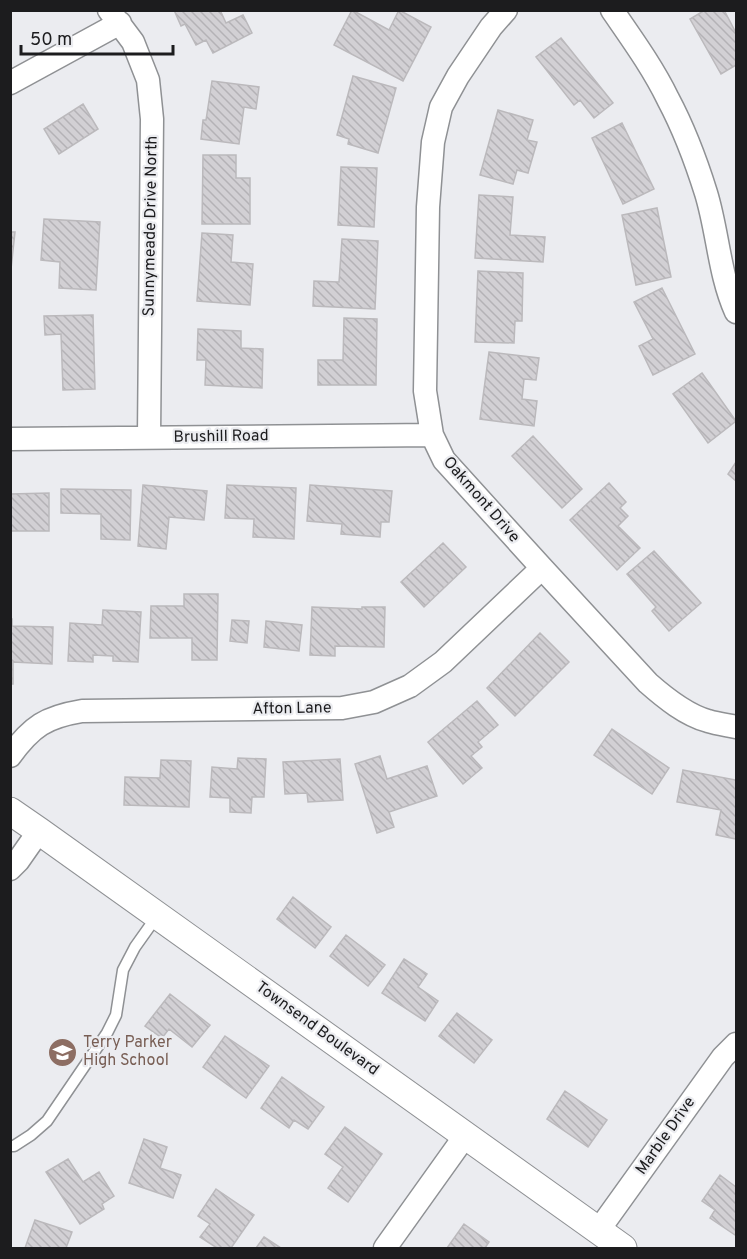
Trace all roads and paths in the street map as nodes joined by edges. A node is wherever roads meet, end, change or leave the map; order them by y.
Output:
1 (506, 10) edge
2 (612, 10) edge
3 (114, 17) edge
4 (10, 83) edge
5 (736, 312) edge
6 (432, 435) junction
7 (149, 437) junction
8 (10, 440) edge
9 (542, 568) junction
10 (736, 727) edge
11 (10, 756) edge
12 (10, 811) edge
13 (39, 831) junction
14 (10, 869) edge
15 (158, 916) junction
16 (736, 1044) edge
17 (465, 1136) junction
18 (10, 1146) edge
19 (598, 1231) junction
20 (385, 1248) edge
21 (623, 1248) edge

1 - 6 street, Oakmont Drive
2 - 5 street
3 - 4 street
3 - 7 street, Sunnymeade Drive North
6 - 7 street, Brushill Road
6 - 9 street, Oakmont Drive
7 - 8 street, Brushill Road
9 - 10 street, Oakmont Drive
9 - 11 street, Afton Lane
12 - 13 street, Townsend Boulevard
13 - 14 street
13 - 15 street, Townsend Boulevard
15 - 17 street, Townsend Boulevard
15 - 18 lane
16 - 19 street, Marble Drive
17 - 19 street, Townsend Boulevard
17 - 20 street
19 - 21 street, Townsend Boulevard

